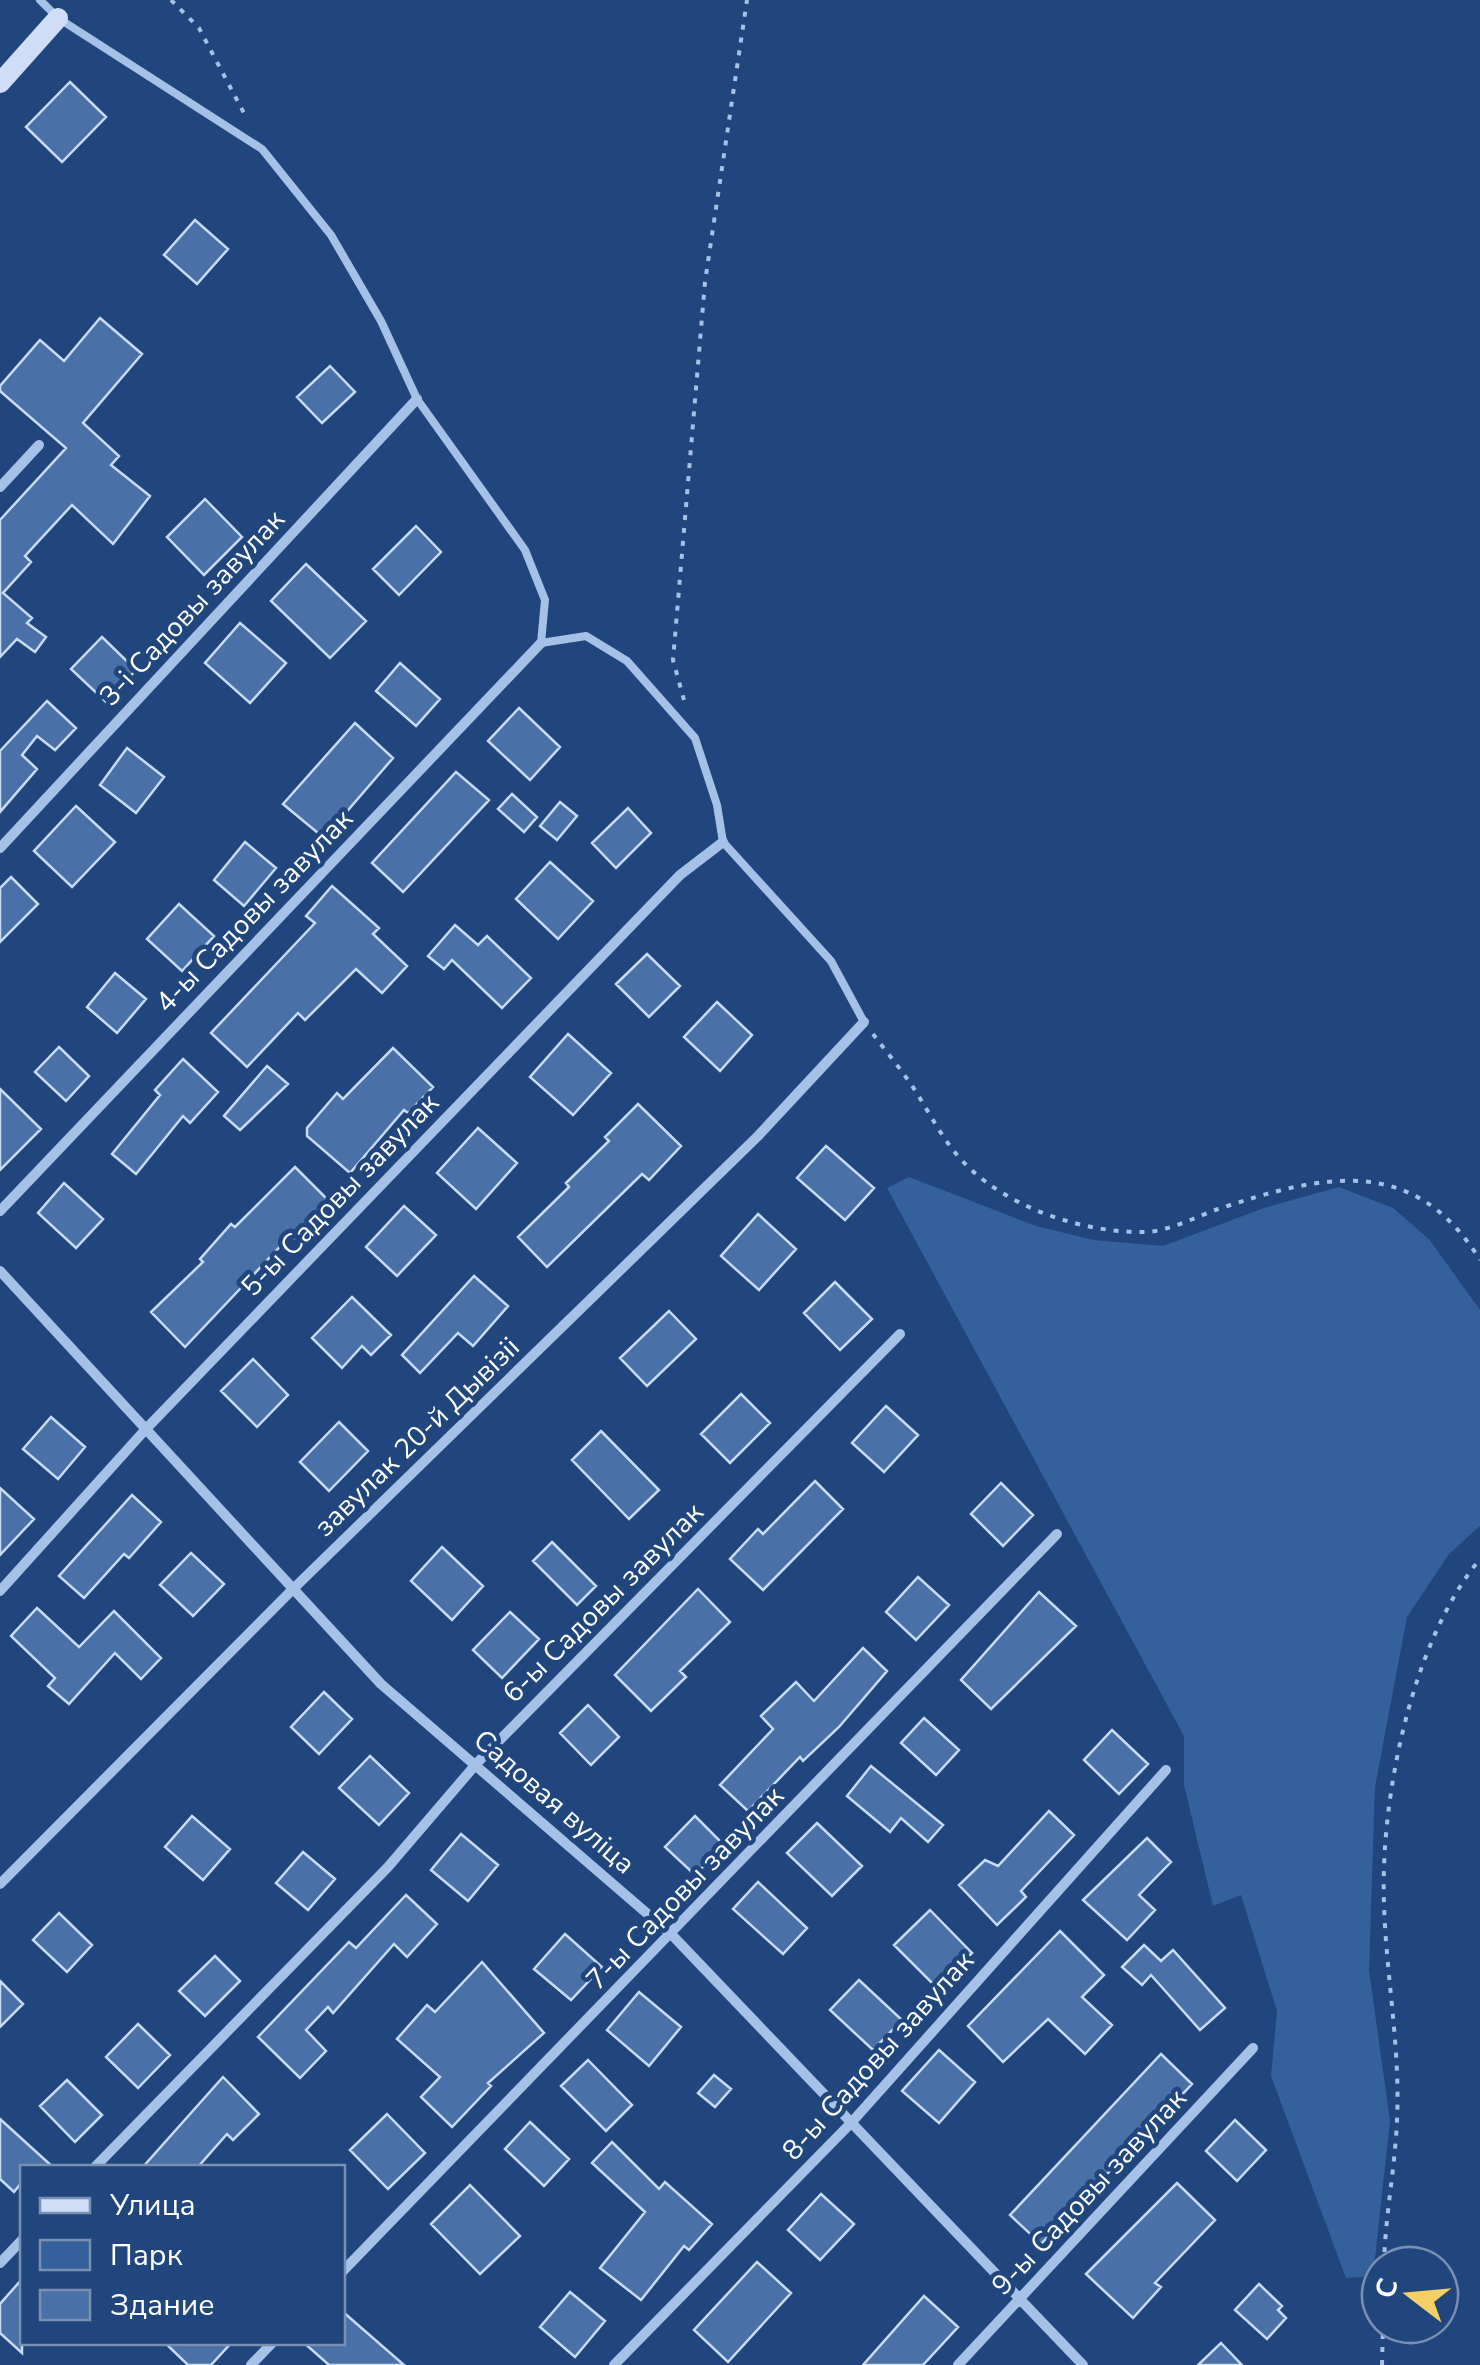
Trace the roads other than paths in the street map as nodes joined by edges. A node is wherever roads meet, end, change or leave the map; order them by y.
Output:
1 (40, 0) edge
2 (58, 18) junction
3 (0, 83) edge
4 (417, 398) junction
5 (40, 445) dead end
6 (0, 487) edge
7 (541, 642) junction
8 (723, 842) junction
9 (0, 848) edge
10 (864, 1022) joint
11 (0, 1211) edge
12 (0, 1270) edge
13 (900, 1334) dead end
14 (145, 1430) junction
15 (1057, 1534) dead end
16 (0, 1591) edge
17 (291, 1591) junction
18 (476, 1763) junction
19 (1166, 1770) dead end
20 (0, 1884) edge
21 (672, 1934) junction
22 (1253, 2048) dead end
23 (851, 2123) junction
24 (97, 2165) edge
25 (20, 2242) edge
26 (0, 2264) edge
27 (345, 2269) edge
28 (1020, 2300) junction
29 (270, 2345) edge
30 (251, 2365) edge
31 (614, 2365) edge
32 (958, 2365) edge
33 (1083, 2365) edge

1 - 2 lane
2 - 3 street
2 - 4 lane
4 - 7 lane
4 - 9 street, 3-і Садовы завулак
5 - 6 street
7 - 8 lane
7 - 11 street, 4-ы Садовы завулак
8 - 10 lane
8 - 14 street, 5-ы Садовы завулак
10 - 17 street, завулак 20-й Дывізіі
12 - 14 street, Садовая вуліца
13 - 18 street, 6-ы Садовы завулак
14 - 16 street, 5-ы Садовы завулак
14 - 17 street, Садовая вуліца
15 - 21 street, 7-ы Садовы завулак
17 - 18 street, Садовая вуліца
17 - 20 street, завулак 20-й Дывізіі
18 - 21 street, Садовая вуліца
18 - 24 street, 6-ы Садовы завулак
19 - 23 street, 8-ы Садовы завулак
21 - 23 street, Садовая вуліца
21 - 27 street, 7-ы Садовы завулак
22 - 28 street, 9-ы Садовы завулак
23 - 28 street, Садовая вуліца
23 - 31 street, 8-ы Садовы завулак
25 - 26 street
28 - 32 street, 9-ы Садовы завулак
28 - 33 street, Садовая вуліца
29 - 30 street

